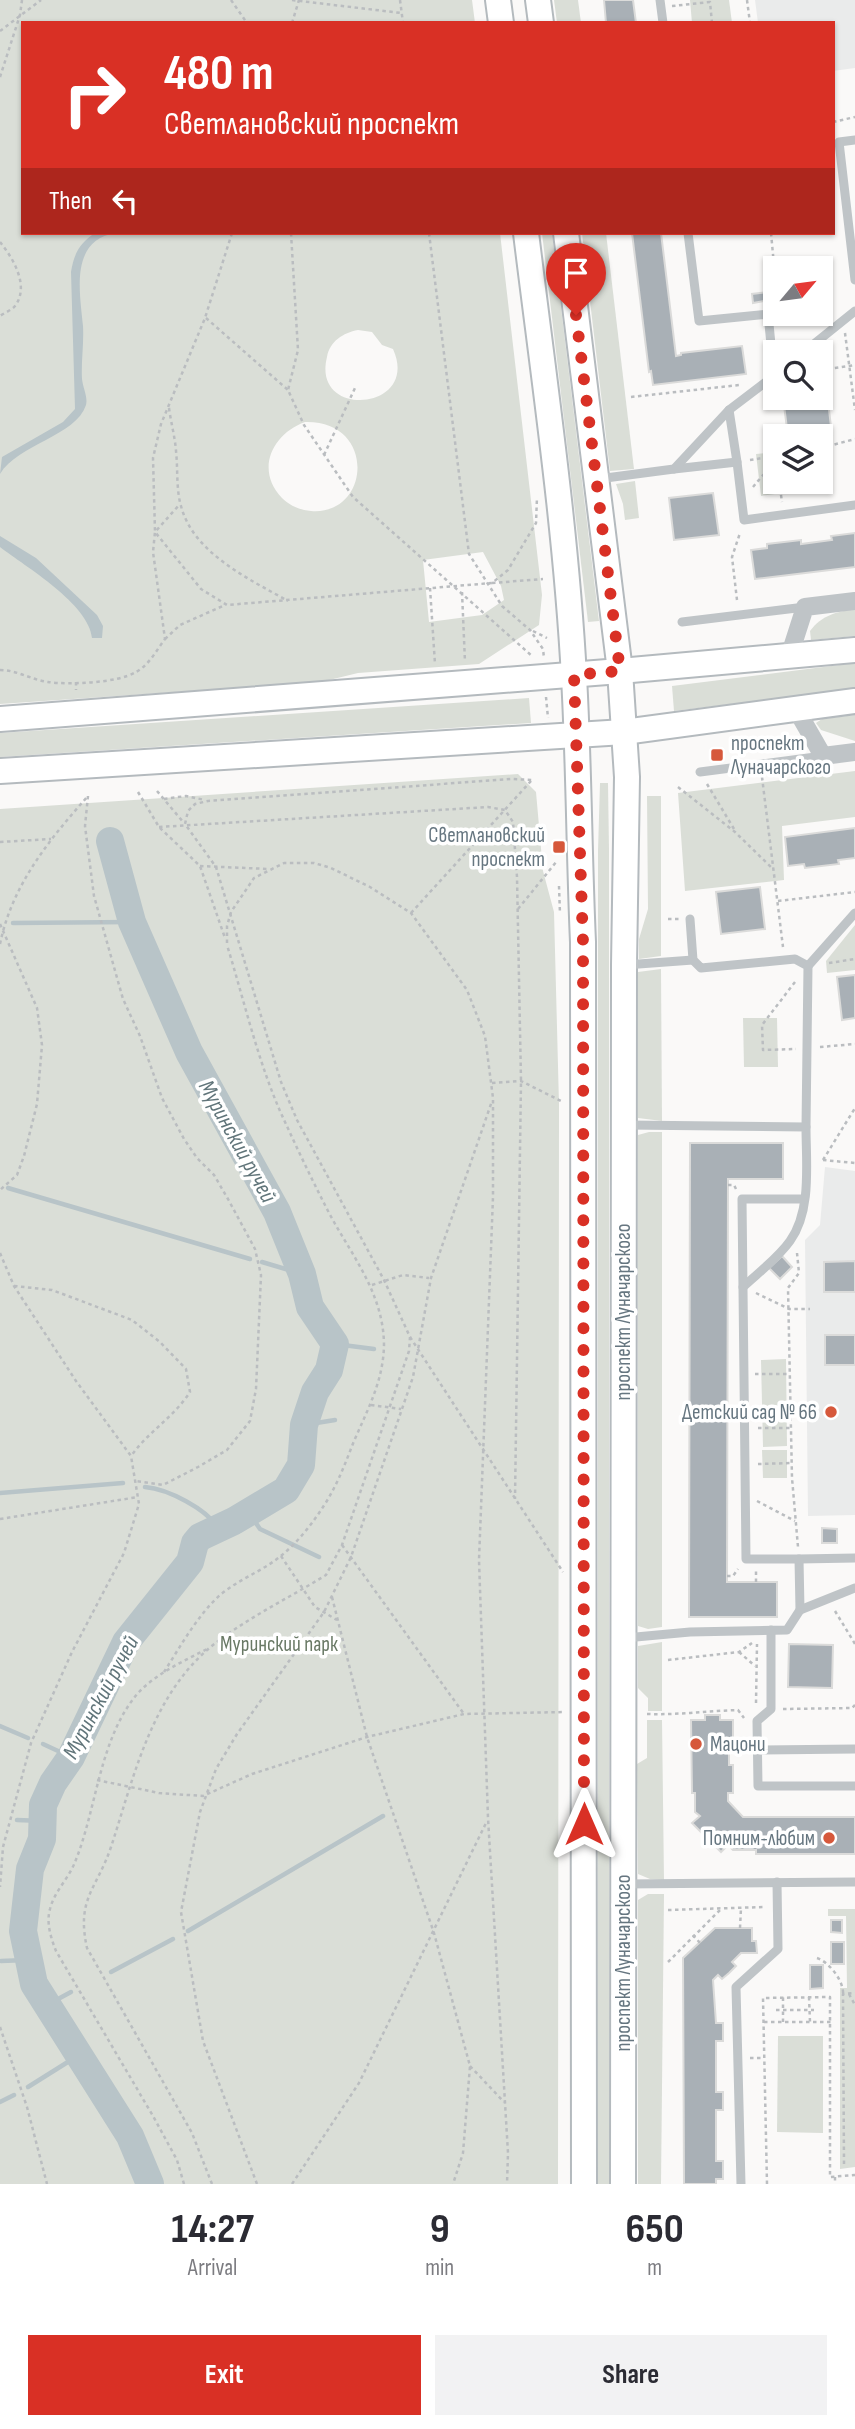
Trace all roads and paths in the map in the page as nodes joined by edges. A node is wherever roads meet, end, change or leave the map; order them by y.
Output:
1 (22, 0) edge
2 (41, 0) edge
3 (231, 0) edge
4 (292, 0) edge
5 (299, 0) edge
6 (400, 0) edge
7 (498, 0) edge
8 (538, 0) edge
9 (747, 0) edge
10 (661, 4) edge
11 (401, 13) junction
12 (20, 15) junction
13 (246, 21) edge
14 (293, 21) edge
15 (402, 21) edge
16 (501, 21) edge
17 (541, 21) edge
18 (712, 21) edge
19 (750, 21) edge
20 (0, 31) edge
21 (0, 77) edge
22 (855, 117) edge
23 (835, 122) edge
24 (855, 140) edge
25 (231, 235) edge
26 (291, 235) edge
27 (429, 235) edge
28 (526, 235) edge
29 (566, 235) edge
30 (688, 235) edge
31 (771, 235) edge
32 (0, 242) edge
33 (773, 256) edge
34 (855, 279) edge
35 (855, 311) edge
36 (0, 316) edge
37 (205, 318) junction
38 (844, 320) junction
39 (771, 340) edge
40 (819, 340) edge
41 (855, 365) edge
42 (849, 366) junction
43 (833, 368) edge
44 (763, 382) edge
45 (763, 384) edge
46 (355, 388) dead end
47 (288, 390) junction
48 (631, 397) dead end
49 (169, 408) junction
50 (729, 410) junction
51 (855, 410) edge
52 (855, 439) edge
53 (833, 445) edge
54 (324, 455) junction
55 (763, 458) edge
56 (737, 462) junction
57 (674, 470) junction
58 (763, 475) edge
59 (596, 479) junction
60 (781, 494) edge
61 (742, 500) junction
62 (180, 504) junction
63 (855, 505) edge
64 (783, 514) junction
65 (744, 520) junction
66 (536, 523) dead end
67 (155, 532) junction
68 (543, 579) dead end
69 (486, 583) junction
70 (492, 583) junction
71 (454, 584) junction
72 (430, 588) junction
73 (462, 592) junction
74 (737, 600) dead end
75 (288, 601) junction
76 (855, 601) edge
77 (227, 605) junction
78 (805, 607) junction
79 (682, 622) dead end
80 (530, 630) junction
81 (547, 638) dead end
82 (165, 639) junction
83 (855, 650) edge
84 (789, 657) junction
85 (465, 662) dead end
86 (435, 664) dead end
87 (539, 666) junction
88 (0, 670) edge
89 (620, 671) junction
90 (574, 675) junction
91 (76, 682) junction
92 (76, 690) dead end
93 (855, 701) edge
94 (796, 709) junction
95 (0, 719) edge
96 (624, 732) junction
97 (576, 734) junction
98 (549, 736) junction
99 (855, 752) edge
100 (823, 756) junction
101 (0, 771) edge
102 (700, 772) dead end
103 (762, 777) dead end
104 (707, 784) dead end
105 (678, 787) dead end
106 (157, 791) dead end
107 (138, 792) dead end
108 (164, 799) junction
109 (208, 801) junction
110 (505, 810) junction
111 (185, 824) junction
112 (159, 827) junction
113 (736, 832) junction
114 (51, 839) junction
115 (0, 842) edge
116 (557, 861) dead end
117 (200, 866) junction
118 (216, 867) junction
119 (268, 869) junction
120 (774, 870) junction
121 (855, 892) edge
122 (778, 901) junction
123 (518, 909) junction
124 (231, 912) junction
125 (855, 912) edge
126 (411, 914) junction
127 (690, 919) dead end
128 (0, 924) edge
129 (3, 931) junction
130 (227, 943) junction
131 (0, 944) edge
132 (855, 959) edge
133 (693, 960) junction
134 (785, 960) junction
135 (624, 965) junction
136 (808, 966) junction
137 (855, 1044) edge
138 (806, 1049) junction
139 (521, 1081) junction
140 (492, 1083) junction
141 (493, 1098) junction
142 (565, 1102) dead end
143 (855, 1108) edge
144 (623, 1125) junction
145 (806, 1127) junction
146 (806, 1160) junction
147 (822, 1160) junction
148 (855, 1163) edge
149 (0, 1190) edge
150 (804, 1199) junction
151 (790, 1241) junction
152 (0, 1253) edge
153 (431, 1279) junction
154 (384, 1280) junction
155 (372, 1285) junction
156 (14, 1286) junction
157 (743, 1287) junction
158 (789, 1309) junction
159 (810, 1309) dead end
160 (410, 1337) junction
161 (419, 1352) junction
162 (744, 1373) junction
163 (790, 1374) junction
164 (371, 1405) junction
165 (389, 1408) junction
166 (401, 1409) junction
167 (744, 1428) junction
168 (791, 1428) junction
169 (484, 1453) junction
170 (131, 1456) junction
171 (792, 1463) junction
172 (744, 1465) junction
173 (135, 1481) junction
174 (745, 1495) junction
175 (138, 1497) junction
176 (515, 1499) junction
177 (0, 1519) edge
178 (796, 1521) junction
179 (342, 1545) junction
180 (281, 1556) junction
181 (351, 1558) junction
182 (855, 1558) edge
183 (799, 1559) junction
184 (565, 1575) dead end
185 (855, 1588) edge
186 (304, 1589) junction
187 (332, 1597) junction
188 (828, 1599) junction
189 (800, 1610) junction
190 (324, 1612) junction
191 (337, 1620) junction
192 (771, 1630) junction
193 (623, 1638) junction
194 (855, 1644) edge
195 (211, 1647) junction
196 (668, 1660) dead end
197 (164, 1672) junction
198 (854, 1708) edge
199 (771, 1709) junction
200 (565, 1712) dead end
201 (464, 1714) junction
202 (484, 1714) junction
203 (647, 1714) dead end
204 (757, 1721) junction
205 (367, 1737) junction
206 (855, 1749) edge
207 (758, 1750) junction
208 (97, 1780) junction
209 (130, 1786) junction
210 (855, 1786) edge
211 (203, 1797) junction
212 (488, 1818) junction
213 (777, 1882) junction
214 (855, 1882) edge
215 (623, 1884) junction
216 (0, 1887) edge
217 (778, 1907) junction
218 (722, 1908) junction
219 (741, 1908) junction
220 (668, 1910) dead end
221 (740, 1928) dead end
222 (433, 1933) junction
223 (693, 1935) junction
224 (700, 1942) dead end
225 (817, 1958) dead end
226 (668, 1962) dead end
227 (855, 1993) edge
228 (843, 1994) junction
229 (849, 1994) junction
230 (783, 1997) junction
231 (809, 1997) junction
232 (855, 2005) edge
233 (776, 2010) dead end
234 (782, 2010) junction
235 (809, 2010) junction
236 (814, 2010) dead end
237 (763, 2022) junction
238 (783, 2022) junction
239 (810, 2022) junction
240 (831, 2022) junction
241 (0, 2027) edge
242 (470, 2066) junction
243 (505, 2104) junction
244 (844, 2164) dead end
245 (855, 2175) edge
246 (835, 2177) junction
247 (47, 2184) edge
248 (184, 2184) edge
249 (212, 2184) edge
250 (257, 2184) edge
251 (292, 2184) edge
252 (453, 2184) edge
253 (507, 2184) edge
254 (584, 2184) edge
255 (623, 2184) edge
256 (741, 2184) edge
257 (766, 2184) edge
258 (835, 2184) edge

1 - 12 path
2 - 12 path
3 - 13 path
4 - 5 path
5 - 11 path
5 - 14 path
6 - 11 path
7 - 16 main road
8 - 17 main road
9 - 19 path
10 - 18 path
11 - 15 path
12 - 20 path
12 - 21 path
22 - 23 path
24 - 34 lane
25 - 37 path
26 - 47 path
27 - 69 path
28 - 90 main road, проспект Луначарского
29 - 59 main road, проспект Луначарского
30 - 39 lane
31 - 33 path
32 - 36 path
35 - 38 lane
37 - 47 path
37 - 49 path
38 - 40 lane
38 - 42 path
41 - 42 path
42 - 43 path
42 - 51 path
44 - 48 path
45 - 50 lane
46 - 54 path
47 - 54 path
49 - 62 path
49 - 67 path
50 - 56 lane
50 - 57 lane
52 - 53 path
54 - 71 path
55 - 56 path
56 - 57 lane
56 - 61 lane
57 - 59 lane
58 - 61 path
59 - 89 main road, проспект Луначарского
60 - 64 path
61 - 65 lane
62 - 67 path
62 - 75 path
63 - 64 lane
64 - 65 lane
65 - 74 path
66 - 70 path
67 - 77 path
67 - 82 path
68 - 70 path
69 - 70 path
69 - 71 path
69 - 80 path
71 - 72 path
71 - 73 path
72 - 75 path
72 - 86 path
73 - 85 path
73 - 87 path
75 - 77 path
76 - 78 street
77 - 82 path
78 - 79 lane
78 - 84 street
80 - 81 path
80 - 87 path
82 - 91 path
83 - 84 main road
84 - 89 main road
87 - 90 main road
87 - 95 main road
87 - 98 path
88 - 91 path
89 - 90 main road
89 - 96 main road, проспект Луначарского
90 - 97 main road, проспект Луначарского
91 - 92 path
93 - 94 main road
94 - 96 main road
94 - 100 street
96 - 97 main road
96 - 135 main road, проспект Луначарского
97 - 98 main road
97 - 254 main road, проспект Луначарского
98 - 101 main road
99 - 100 street
100 - 102 lane
103 - 120 path
104 - 113 path
105 - 113 path
106 - 108 path
107 - 112 path
108 - 109 path
108 - 111 path
109 - 110 path
109 - 111 path
110 - 111 path
110 - 123 path
110 - 126 path
111 - 112 path
111 - 118 path
112 - 117 path
113 - 120 path
114 - 115 path
114 - 129 path
114 - 173 path
116 - 123 path
117 - 118 path
117 - 130 path
118 - 119 path
118 - 124 path
119 - 124 path
119 - 126 path
120 - 122 path
121 - 122 path
122 - 134 path
123 - 139 path
124 - 130 path
124 - 154 path
125 - 136 lane
126 - 140 path
127 - 133 lane
128 - 129 path
129 - 131 path
129 - 149 path
130 - 155 path
132 - 136 path
133 - 134 lane
133 - 135 lane
134 - 136 lane
135 - 144 main road, проспект Луначарского
136 - 138 lane
136 - 138 path
137 - 138 path
138 - 145 lane
139 - 140 path
139 - 142 path
139 - 176 path
140 - 141 path
141 - 153 path
141 - 169 path
143 - 147 path
144 - 145 lane
144 - 193 main road, проспект Луначарского
145 - 146 lane
146 - 147 path
146 - 150 lane
147 - 148 path
150 - 151 lane
150 - 157 lane
151 - 157 lane
151 - 158 path
152 - 156 path
153 - 154 path
153 - 161 path
154 - 155 path
154 - 160 path
155 - 164 path
156 - 170 path
156 - 170 path
157 - 158 path
157 - 162 lane
158 - 159 path
158 - 163 path
160 - 161 path
160 - 165 path
161 - 166 path
161 - 169 path
162 - 163 path
162 - 167 lane
163 - 168 path
164 - 165 path
164 - 180 path
165 - 166 path
165 - 179 path
166 - 181 path
167 - 168 path
167 - 172 lane
168 - 171 path
169 - 176 path
169 - 202 path
170 - 173 path
171 - 172 path
171 - 178 path
172 - 174 lane
173 - 175 path
174 - 178 path
174 - 183 lane
175 - 177 path
175 - 216 path
176 - 184 path
178 - 183 path
179 - 181 path
179 - 186 path
180 - 186 path
180 - 197 path
181 - 187 path
181 - 201 path
182 - 183 lane
183 - 189 lane
185 - 188 lane
186 - 190 path
186 - 195 path
187 - 190 path
187 - 191 path
188 - 189 lane
188 - 194 path
189 - 192 lane
190 - 191 path
190 - 211 path
191 - 205 path
192 - 193 lane
192 - 199 lane
193 - 215 main road, проспект Луначарского
195 - 197 path
195 - 209 path
196 - 204 path
197 - 208 path
198 - 199 path
199 - 204 lane
200 - 202 path
201 - 202 path
201 - 205 path
202 - 212 path
203 - 204 path
204 - 207 lane
205 - 211 path
205 - 222 path
206 - 207 lane
207 - 210 lane
208 - 209 path
208 - 248 path
209 - 211 path
209 - 249 path
211 - 250 path
212 - 222 path
212 - 243 path
213 - 214 lane
213 - 215 lane
213 - 217 lane
215 - 255 main road, проспект Луначарского
217 - 219 path
217 - 256 lane
218 - 219 path
218 - 220 path
218 - 223 path
219 - 221 path
222 - 242 path
222 - 251 path
223 - 224 path
223 - 226 path
225 - 228 path
227 - 229 path
228 - 229 path
228 - 244 path
229 - 232 path
230 - 231 path
230 - 234 path
230 - 237 path
231 - 235 path
231 - 240 path
233 - 234 path
234 - 235 path
234 - 238 path
235 - 236 path
235 - 239 path
237 - 238 path
237 - 257 path
238 - 239 path
239 - 240 path
240 - 246 path
241 - 247 path
242 - 243 path
242 - 252 path
243 - 253 path
245 - 246 path
246 - 258 path

